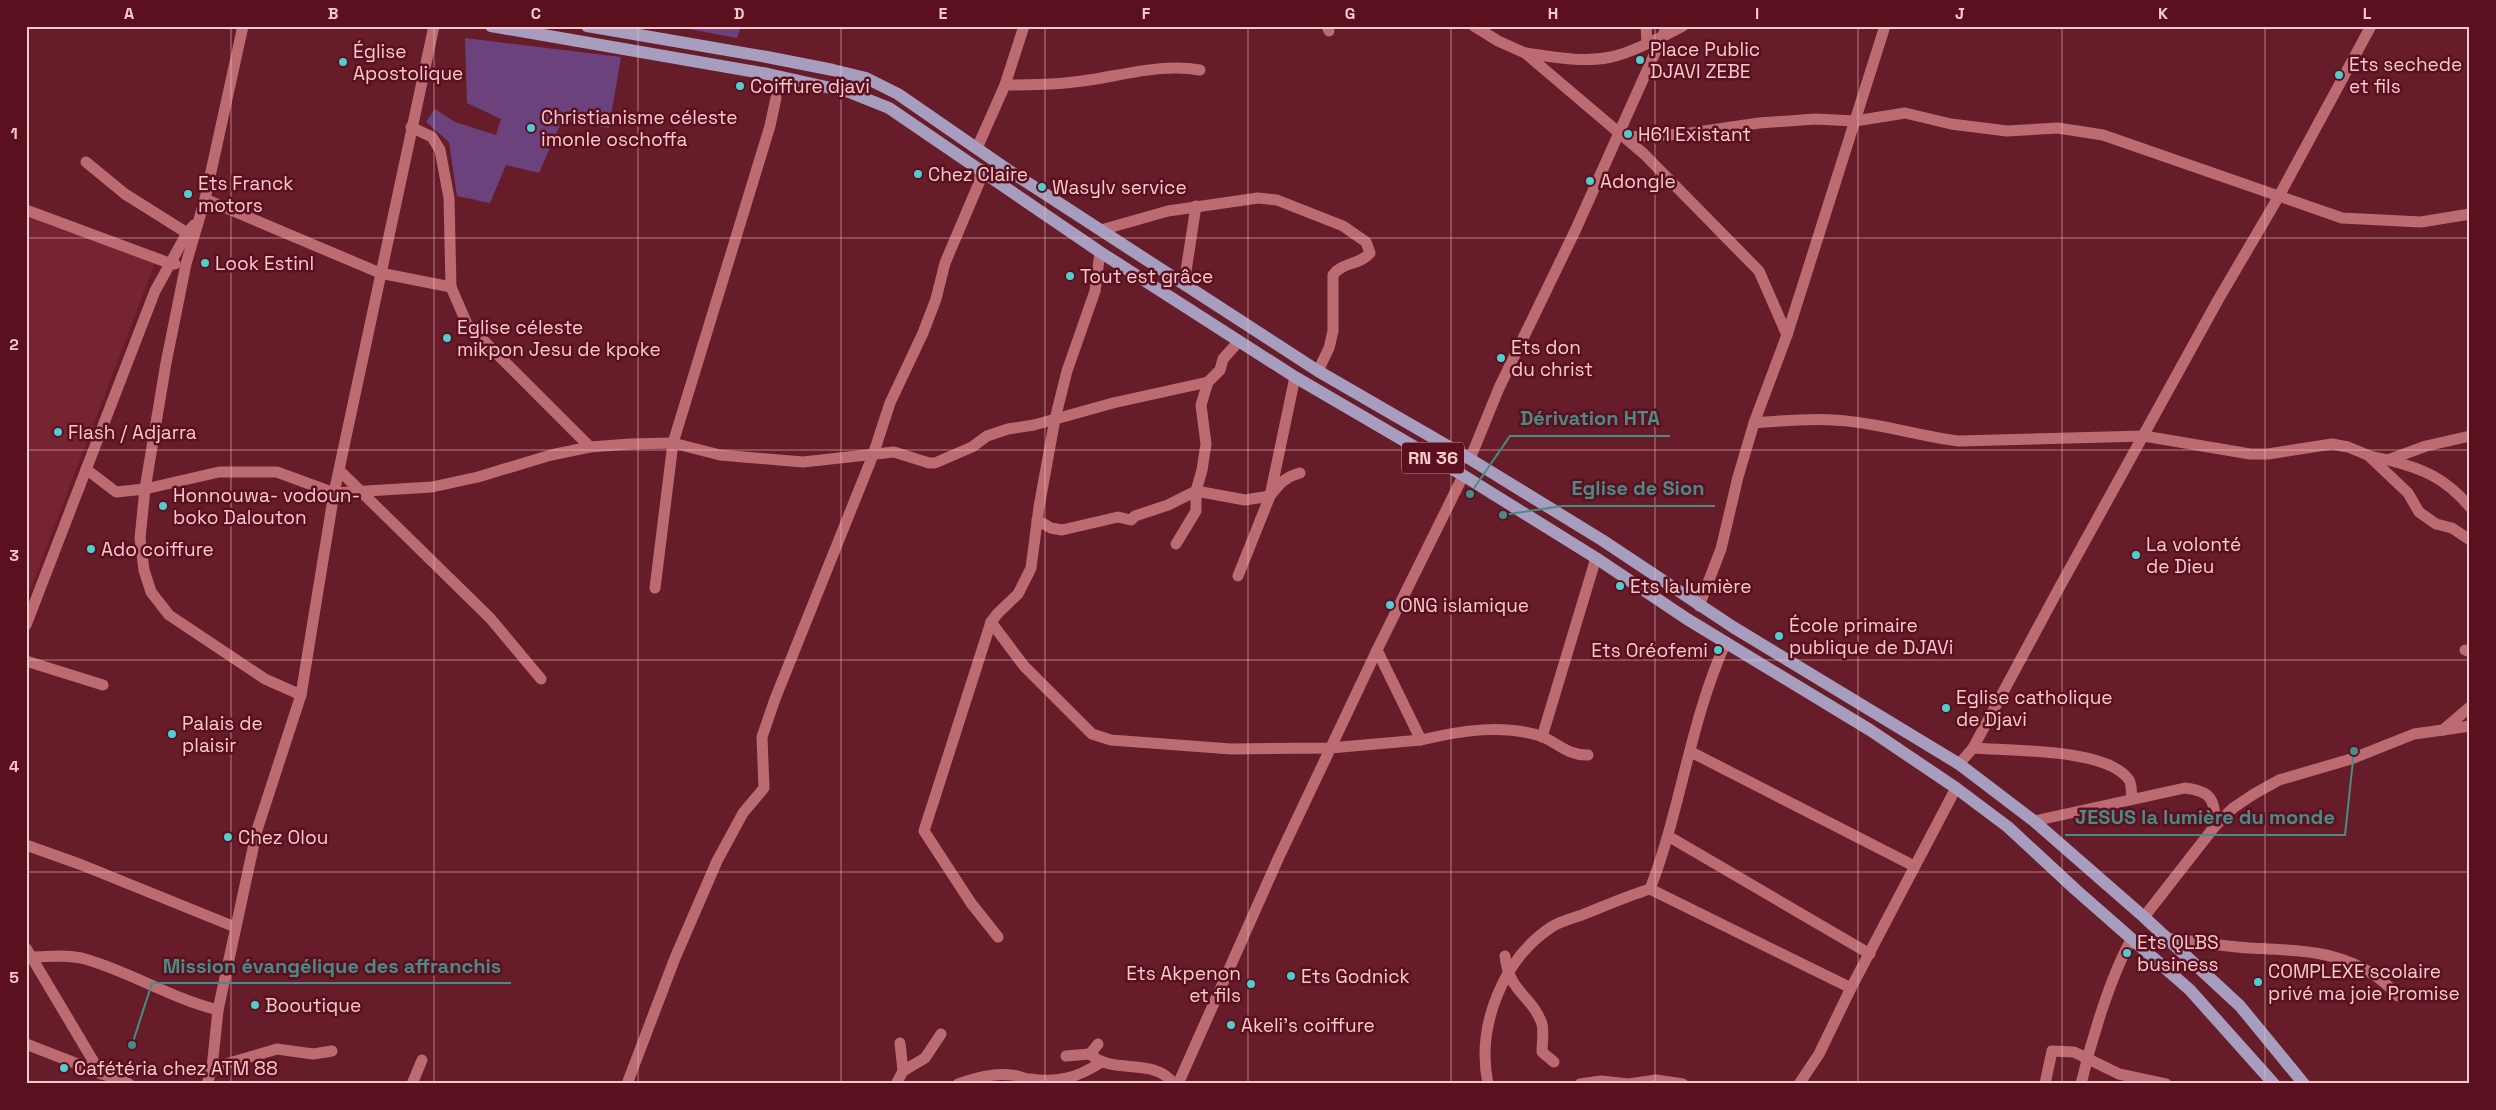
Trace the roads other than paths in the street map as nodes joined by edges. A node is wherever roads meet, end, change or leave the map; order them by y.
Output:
1 (243, 26) edge
2 (434, 26) edge
3 (491, 26) edge
4 (586, 26) edge
5 (1024, 26) edge
6 (1474, 26) edge
7 (1646, 26) edge
8 (1667, 26) edge
9 (1683, 26) edge
10 (1885, 26) edge
11 (2372, 26) edge
12 (1662, 38) junction
13 (1647, 43) junction
14 (1525, 53) junction
15 (1200, 70) dead end
16 (1006, 85) junction
17 (776, 98) dead end
18 (1855, 121) junction
19 (411, 127) junction
20 (1622, 135) junction
21 (977, 148) junction
22 (86, 162) dead end
23 (981, 169) junction
24 (2280, 196) junction
25 (205, 199) junction
26 (1196, 206) junction
27 (26, 210) edge
28 (2470, 214) edge
29 (198, 222) junction
30 (1101, 230) junction
31 (187, 232) junction
32 (1100, 252) junction
33 (169, 264) junction
34 (186, 264) junction
35 (380, 273) junction
36 (1184, 284) junction
37 (450, 287) junction
38 (1787, 335) junction
39 (1239, 341) junction
40 (1318, 371) junction
41 (1295, 377) junction
42 (1208, 382) junction
43 (1055, 419) junction
44 (1754, 423) junction
45 (2144, 436) junction
46 (2470, 436) edge
47 (673, 443) junction
48 (590, 447) junction
49 (872, 454) junction
50 (2370, 456) junction
51 (1470, 459) junction
52 (2388, 460) junction
53 (86, 469) junction
54 (340, 471) junction
55 (1300, 473) dead end
56 (1463, 476) junction
57 (145, 490) junction
58 (1196, 491) junction
59 (334, 493) junction
60 (361, 493) junction
61 (1270, 496) junction
62 (2470, 507) edge
63 (1037, 520) junction
64 (2470, 540) edge
65 (1176, 544) dead end
66 (1596, 558) junction
67 (1238, 576) dead end
68 (655, 588) dead end
69 (1700, 606) junction
70 (991, 622) junction
71 (26, 625) edge
72 (1726, 642) junction
73 (1377, 650) junction
74 (26, 660) edge
75 (541, 679) dead end
76 (103, 685) dead end
77 (301, 695) junction
78 (2470, 707) edge
79 (2470, 726) edge
80 (2443, 730) junction
81 (1542, 737) junction
82 (1420, 740) junction
83 (1330, 748) junction
84 (1973, 748) junction
85 (1691, 752) junction
86 (1588, 755) dead end
87 (1959, 764) junction
88 (1956, 788) junction
89 (2132, 798) junction
90 (2034, 821) junction
91 (2216, 826) junction
92 (1668, 836) junction
93 (26, 845) edge
94 (1914, 866) junction
95 (1650, 889) junction
96 (2144, 918) junction
97 (235, 928) junction
98 (998, 937) dead end
99 (2165, 938) junction
100 (2131, 940) junction
101 (29, 953) edge
102 (1870, 954) junction
103 (1505, 956) dead end
104 (1507, 974) junction
105 (1851, 988) junction
106 (2398, 996) dead end
107 (218, 1010) junction
108 (940, 1034) dead end
109 (900, 1043) dead end
110 (26, 1044) edge
111 (1098, 1044) dead end
112 (332, 1051) dead end
113 (1090, 1054) junction
114 (1066, 1056) dead end
115 (2087, 1059) junction
116 (422, 1060) dead end
117 (1554, 1062) dead end
118 (1100, 1063) junction
119 (212, 1068) junction
120 (903, 1070) junction
121 (101, 1074) junction
122 (1601, 1082) edge
123 (129, 1084) edge
124 (208, 1084) edge
125 (412, 1084) edge
126 (627, 1084) edge
127 (896, 1084) edge
128 (958, 1084) edge
129 (1174, 1084) edge
130 (1178, 1084) edge
131 (1488, 1084) edge
132 (1580, 1084) edge
133 (1683, 1084) edge
134 (1799, 1084) edge
135 (2045, 1084) edge
136 (2081, 1084) edge
137 (2166, 1084) edge
138 (2274, 1084) edge
139 (2304, 1084) edge

1 - 25 street
2 - 19 street
3 - 23 main road, RN 36
4 - 21 main road, RN 36
5 - 16 street
6 - 14 street
7 - 13 street
8 - 12 street
9 - 12 street
10 - 18 street
11 - 24 street
12 - 13 street
12 - 20 street
13 - 14 street
14 - 20 street
15 - 16 street
16 - 21 street
17 - 47 street
18 - 20 street
18 - 24 street
18 - 38 street
19 - 35 street
19 - 37 street
20 - 38 street
20 - 51 street
21 - 30 main road, RN 36
22 - 31 street
23 - 32 main road, RN 36
23 - 49 street
24 - 28 street
24 - 45 street
25 - 29 street
25 - 35 street
26 - 30 street
26 - 36 street
26 - 40 street
27 - 33 street
29 - 31 street
29 - 34 street
30 - 36 main road, RN 36
31 - 33 street
32 - 39 main road, RN 36
32 - 43 street
33 - 34 street
33 - 53 street
34 - 57 street
35 - 37 street
35 - 54 street
36 - 40 main road, RN 36
37 - 48 street
38 - 44 street
39 - 41 main road, RN 36
39 - 42 street
40 - 51 main road, RN 36
41 - 56 main road, RN 36
41 - 61 street
42 - 43 street
42 - 58 street
43 - 49 street
43 - 63 street
44 - 45 street
44 - 69 street
45 - 50 street
45 - 84 street
46 - 52 street
47 - 48 street
47 - 49 street
47 - 68 street
48 - 60 street
49 - 126 street
50 - 52 street
50 - 64 street
51 - 69 main road, RN 36
52 - 62 street
53 - 57 street
53 - 71 street
54 - 59 street
54 - 60 street
55 - 61 street
56 - 66 main road, RN 36
56 - 73 street
57 - 59 street
57 - 77 street
58 - 61 street
58 - 63 street
58 - 65 street
59 - 60 street
59 - 77 street
60 - 75 street
61 - 67 street
63 - 70 street
66 - 72 main road, RN 36
66 - 81 street
69 - 87 main road, RN 36
70 - 83 street
70 - 98 street
72 - 85 street
72 - 88 main road, RN 36
73 - 82 street
73 - 83 street
74 - 76 street
77 - 97 street
78 - 80 street
79 - 80 street
80 - 91 street
81 - 82 street
81 - 86 street
82 - 83 street
83 - 130 street
84 - 87 street
84 - 89 street
85 - 92 street
85 - 94 street
87 - 90 main road, RN 36
88 - 94 street
88 - 100 main road, RN 36
89 - 90 street
89 - 91 street
90 - 96 main road, RN 36
91 - 96 street
92 - 95 street
92 - 102 street
93 - 97 street
94 - 102 street
95 - 104 street
95 - 105 street
96 - 99 main road, RN 36
97 - 107 street
99 - 106 street
99 - 139 main road, RN 36
100 - 115 street
100 - 138 main road, RN 36
101 - 107 street
101 - 121 street
102 - 105 street
103 - 104 street
104 - 117 street
104 - 131 street
105 - 134 street
107 - 119 street
108 - 120 street
109 - 120 street
110 - 121 street
111 - 113 street
112 - 119 street
113 - 114 street
113 - 118 street
115 - 135 street
115 - 136 street
115 - 137 street
116 - 125 street
118 - 128 street
118 - 129 street
119 - 124 street
120 - 127 street
121 - 123 street
122 - 132 street
122 - 133 street

